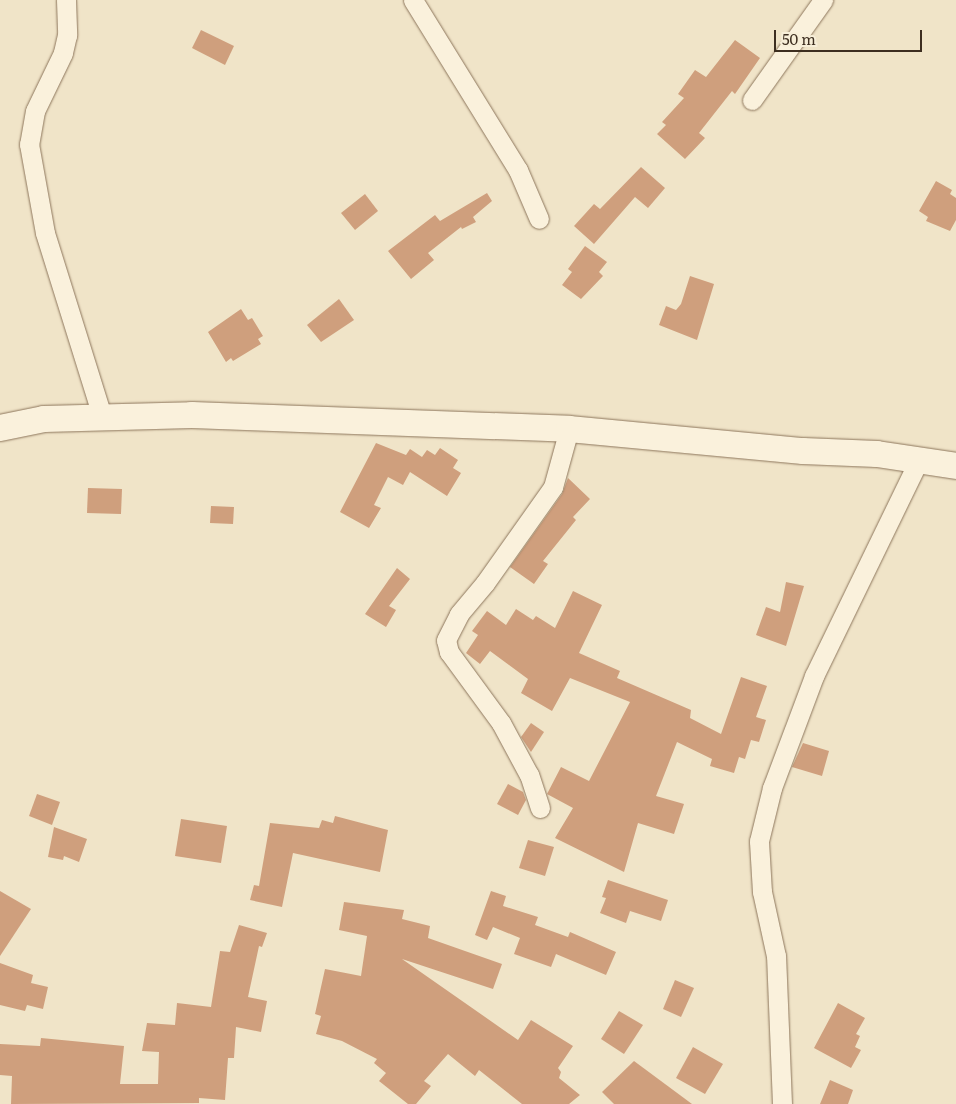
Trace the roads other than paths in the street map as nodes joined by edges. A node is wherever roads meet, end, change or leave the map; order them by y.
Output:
1 (66, 0) edge
2 (412, 0) edge
3 (823, 0) edge
4 (752, 100) dead end
5 (539, 219) dead end
6 (102, 416) junction
7 (0, 428) edge
8 (569, 429) junction
9 (918, 462) junction
10 (956, 466) edge
11 (540, 808) dead end
12 (782, 1104) edge

1 - 6 street
2 - 5 street
3 - 4 street
6 - 7 street
6 - 8 street
8 - 9 street
8 - 11 street
9 - 10 street
9 - 12 street

